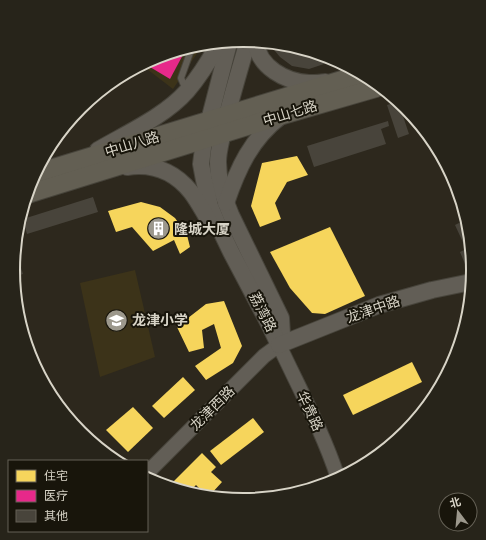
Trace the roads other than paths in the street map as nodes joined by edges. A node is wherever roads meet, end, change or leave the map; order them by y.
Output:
1 (228, 47) edge
2 (246, 47) edge
3 (257, 47) edge
4 (216, 49) edge
5 (190, 54) edge
6 (353, 76) edge
7 (338, 81) junction
8 (373, 89) edge
9 (187, 91) junction
10 (226, 115) junction
11 (283, 115) junction
12 (208, 120) junction
13 (223, 134) junction
14 (204, 140) junction
15 (82, 159) junction
16 (43, 171) edge
17 (100, 172) junction
18 (34, 192) edge
19 (226, 202) junction
20 (231, 252) junction
21 (466, 283) edge
22 (279, 345) junction
23 (148, 472) edge
24 (336, 473) edge

1 - 12 main road, 荔湾路
2 - 10 main road, 荔湾路
3 - 7 main road
4 - 9 main road
5 - 9 lane
6 - 7 main road, 中山七路
7 - 10 main road, 中山七路
8 - 11 main road, 中山七路
9 - 15 main road
10 - 12 main road, 中山八路
10 - 13 main road, 荔湾路
11 - 13 main road, 中山七路
11 - 19 main road
12 - 14 main road, 荔湾路
12 - 15 main road, 中山八路
13 - 14 main road, 中山七路
13 - 19 main road, 荔湾路
14 - 17 main road, 中山八路
14 - 20 main road, 荔湾路
15 - 16 main road, 中山八路
17 - 18 main road, 中山八路
17 - 20 main road
19 - 22 main road, 荔湾路
20 - 22 main road, 荔湾路
21 - 22 main road, 龙津中路
22 - 23 street, 龙津西路
22 - 24 street, 华贵路

